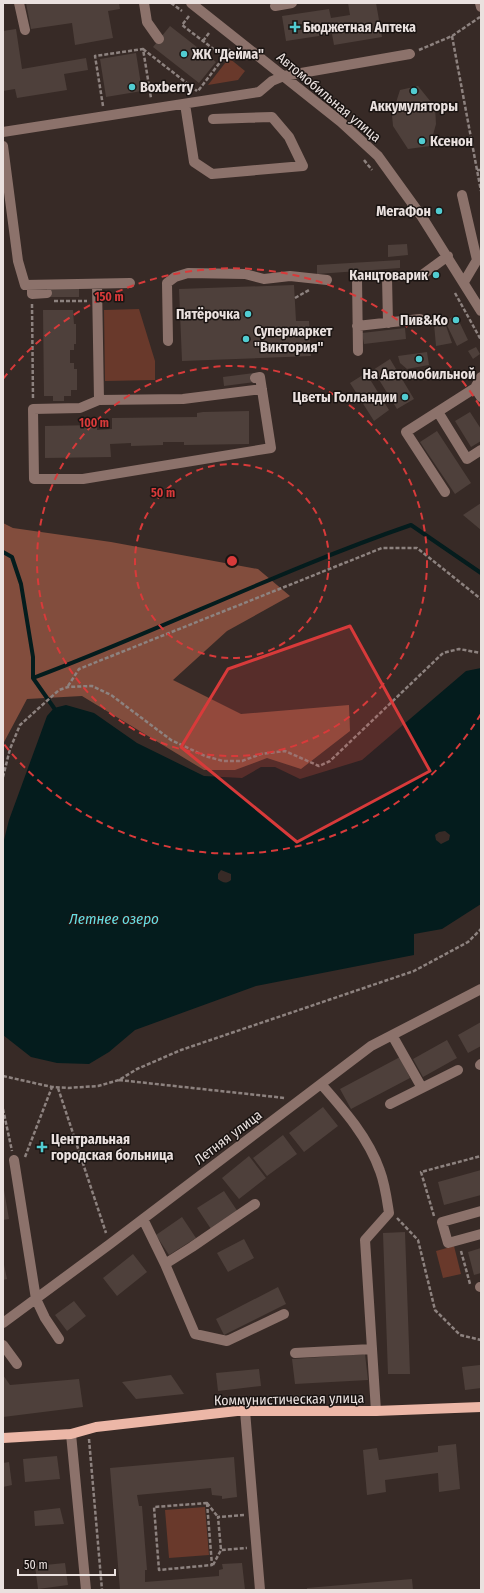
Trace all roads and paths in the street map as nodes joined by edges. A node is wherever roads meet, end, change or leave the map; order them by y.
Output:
1 (20, 3) edge
2 (144, 3) edge
3 (171, 3) edge
4 (191, 3) edge
5 (292, 3) edge
6 (480, 3) edge
7 (275, 6) dead end
8 (481, 7) edge
9 (481, 17) edge
10 (25, 30) dead end
11 (210, 32) dead end
12 (452, 36) junction
13 (159, 39) dead end
14 (203, 41) junction
15 (143, 49) junction
16 (230, 49) dead end
17 (410, 54) joint
18 (224, 57) junction
19 (284, 76) junction
20 (197, 91) junction
21 (209, 100) junction
22 (185, 104) junction
23 (153, 108) junction
24 (105, 116) junction
25 (213, 118) dead end
26 (3, 132) edge
27 (3, 146) edge
28 (363, 159) dead end
29 (477, 170) junction
30 (481, 170) edge
31 (378, 176) dead end
32 (481, 191) edge
33 (462, 194) dead end
34 (448, 256) junction
35 (422, 275) dead end
36 (387, 277) dead end
37 (357, 278) dead end
38 (327, 280) dead end
39 (464, 282) junction
40 (130, 283) dead end
41 (97, 284) junction
42 (32, 289) junction
43 (454, 292) dead end
44 (47, 297) joint
45 (97, 301) junction
46 (481, 310) edge
47 (420, 319) dead end
48 (388, 323) junction
49 (357, 326) junction
50 (481, 340) edge
51 (168, 341) dead end
52 (358, 351) dead end
53 (481, 377) edge
54 (255, 378) dead end
55 (262, 389) junction
56 (478, 393) edge
57 (99, 400) junction
58 (33, 409) junction
59 (438, 412) junction
60 (481, 450) edge
61 (445, 492) dead end
62 (481, 599) edge
63 (481, 652) edge
64 (68, 687) junction
65 (3, 777) edge
66 (481, 929) edge
67 (481, 989) edge
68 (392, 1035) junction
69 (458, 1070) dead end
70 (3, 1076) edge
71 (119, 1080) junction
72 (320, 1084) junction
73 (52, 1087) junction
74 (58, 1088) junction
75 (422, 1088) junction
76 (300, 1099) junction
77 (390, 1104) dead end
78 (3, 1109) edge
79 (481, 1156) edge
80 (14, 1160) junction
81 (256, 1204) dead end
82 (388, 1208) junction
83 (481, 1212) edge
84 (143, 1218) junction
85 (442, 1222) junction
86 (481, 1234) edge
87 (458, 1240) junction
88 (110, 1244) junction
89 (165, 1264) junction
90 (481, 1287) edge
91 (36, 1299) junction
92 (284, 1314) dead end
93 (3, 1323) edge
94 (59, 1339) dead end
95 (481, 1340) edge
96 (3, 1344) edge
97 (372, 1349) junction
98 (295, 1353) dead end
99 (17, 1364) dead end
100 (481, 1407) edge
101 (245, 1411) junction
102 (376, 1411) junction
103 (88, 1429) junction
104 (71, 1434) junction
105 (3, 1438) edge
106 (207, 1503) junction
107 (246, 1515) dead end
108 (218, 1517) junction
109 (221, 1550) junction
110 (249, 1555) dead end
111 (212, 1565) junction
112 (86, 1590) edge
113 (102, 1590) edge
114 (260, 1590) edge

1 - 10 street
2 - 13 street
3 - 14 path
4 - 19 street, Автомобильная улица
5 - 7 street
6 - 8 street
9 - 12 path
11 - 14 path
12 - 17 path
12 - 29 path
14 - 18 path
15 - 20 path
15 - 23 path
15 - 24 path
16 - 18 path
17 - 19 street
18 - 20 path
19 - 21 street
19 - 34 street, Автомобильная улица
20 - 21 path
21 - 22 street
22 - 23 street
22 - 25 street
23 - 24 street
24 - 26 street
27 - 42 street
28 - 31 path
29 - 30 path
29 - 32 path
33 - 39 street
34 - 35 street
34 - 39 street, Автомобильная улица
36 - 48 street
37 - 49 street
38 - 51 street
39 - 46 street, Автомобильная улица
40 - 41 street
41 - 42 street
41 - 45 street
42 - 44 street
42 - 58 path
43 - 50 path
44 - 45 path
45 - 57 street
47 - 48 street
48 - 49 street
49 - 52 street
53 - 56 street
54 - 55 street
55 - 57 street
55 - 58 street
56 - 59 street
57 - 58 street
59 - 60 street
59 - 61 street
62 - 64 path
63 - 64 path
64 - 65 path
66 - 71 path
67 - 68 street, Летняя улица
68 - 72 street, Летняя улица
68 - 75 street
69 - 75 street
70 - 73 path
71 - 74 path
71 - 76 path
72 - 76 street, Летняя улица
72 - 82 street
73 - 74 path
73 - 80 path
74 - 88 path
75 - 77 street
76 - 84 street, Летняя улица
78 - 80 path
79 - 85 path
80 - 91 street
81 - 89 street
82 - 95 path
82 - 97 street
83 - 85 street
84 - 88 street, Летняя улица
84 - 89 street
85 - 87 street
86 - 87 street
87 - 90 path
88 - 91 street, Летняя улица
89 - 92 street
91 - 93 street, Летняя улица
91 - 94 street
96 - 99 street
97 - 98 street
97 - 102 street
100 - 102 main road, Коммунистическая улица
101 - 102 main road, Коммунистическая улица
101 - 103 main road, Коммунистическая улица
101 - 114 street
103 - 104 main road, Коммунистическая улица
103 - 113 path
104 - 105 main road, Коммунистическая улица
104 - 112 street
106 - 108 path
106 - 111 path
106 - 111 path
107 - 108 path
108 - 109 path
109 - 110 path
109 - 111 path

